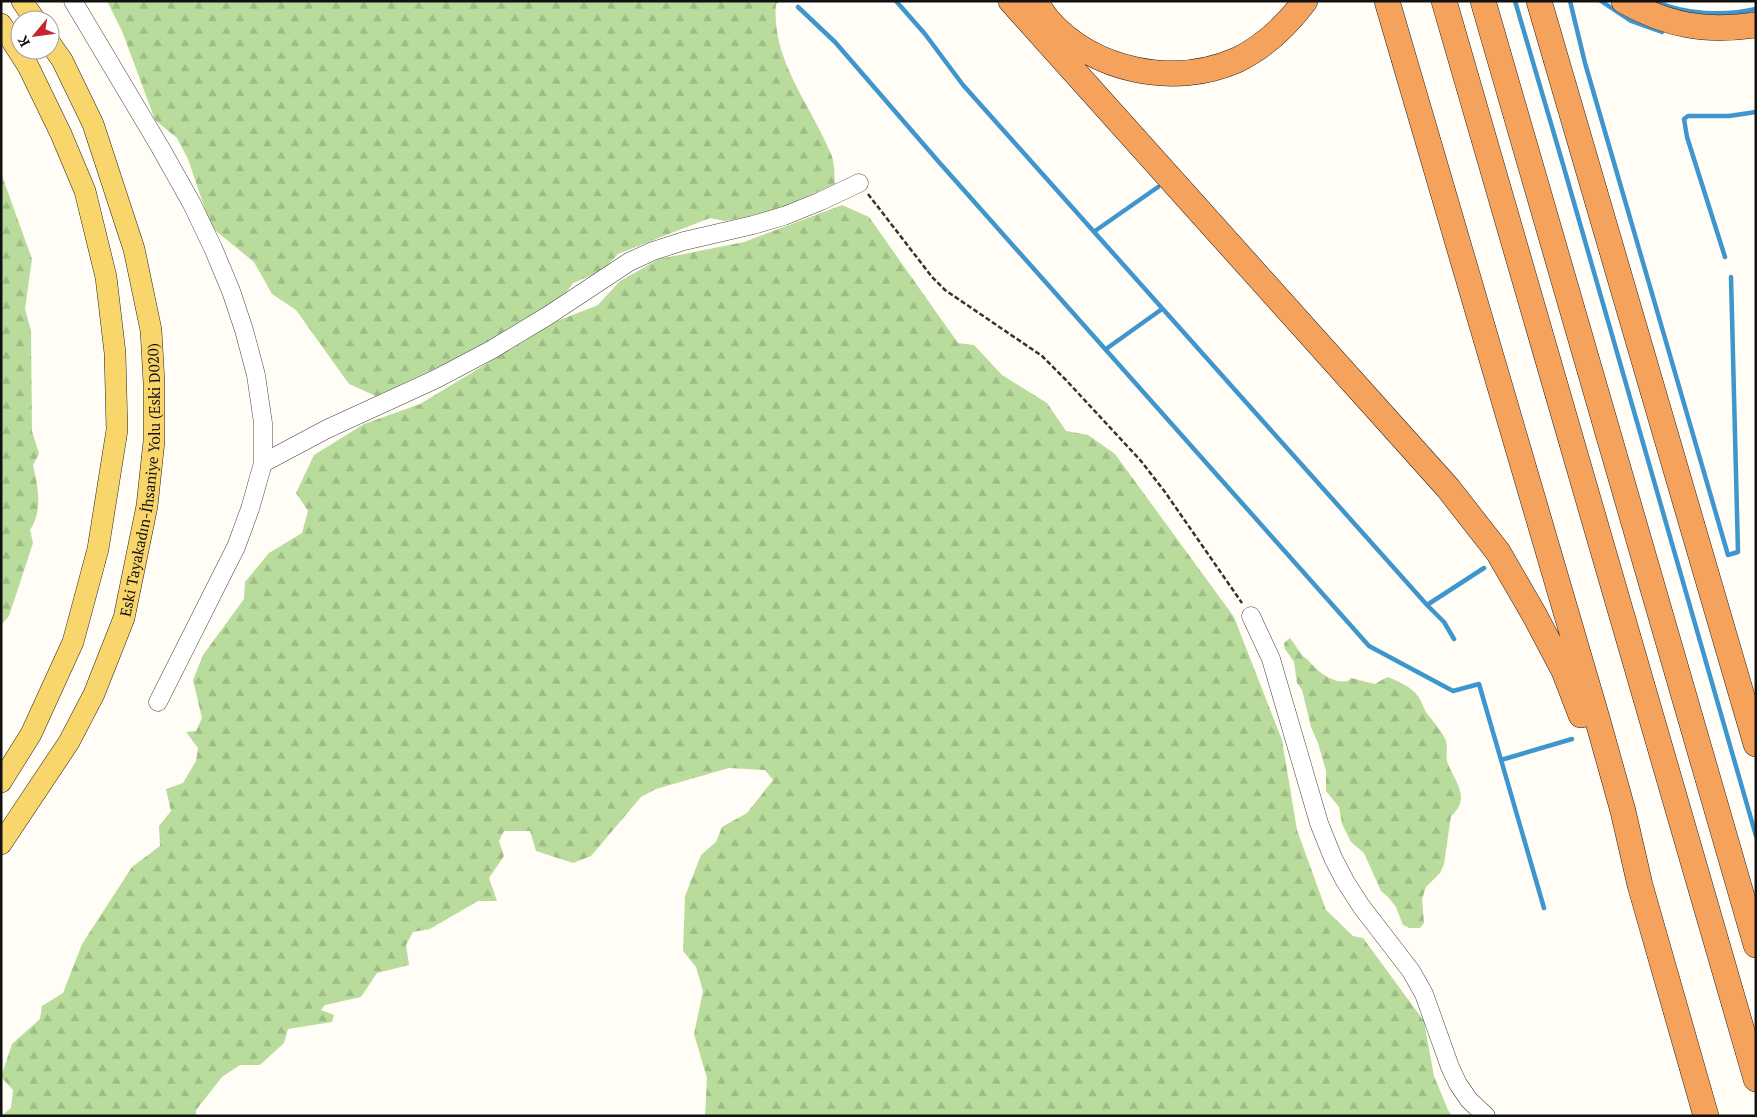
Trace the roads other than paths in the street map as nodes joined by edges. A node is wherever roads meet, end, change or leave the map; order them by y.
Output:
1 (73, 1) edge
2 (1011, 1) edge
3 (1035, 1) edge
4 (1305, 1) edge
5 (1387, 1) edge
6 (1444, 1) edge
7 (1483, 1) edge
8 (1539, 1) edge
9 (1624, 1) edge
10 (1, 24) edge
11 (1756, 24) edge
12 (60, 57) edge
13 (860, 183) road end
14 (263, 463) junction
15 (1251, 616) road end
16 (158, 702) dead end
17 (1756, 744) edge
18 (1, 782) edge
19 (1, 844) edge
20 (1640, 885) junction
21 (1756, 945) edge
22 (1756, 1079) edge
23 (1486, 1116) edge
24 (1706, 1116) edge

1 - 14 street
2 - 20 highway
3 - 4 highway
5 - 20 highway
6 - 22 highway
7 - 21 highway
8 - 17 highway
9 - 11 highway
10 - 18 main road, Eski Tayakadın-İhsaniye Yolu (Eski D020)
12 - 19 main road, Eski Tayakadın-İhsaniye Yolu (Eski D020)
13 - 14 street
14 - 16 street
15 - 23 street
20 - 24 highway

